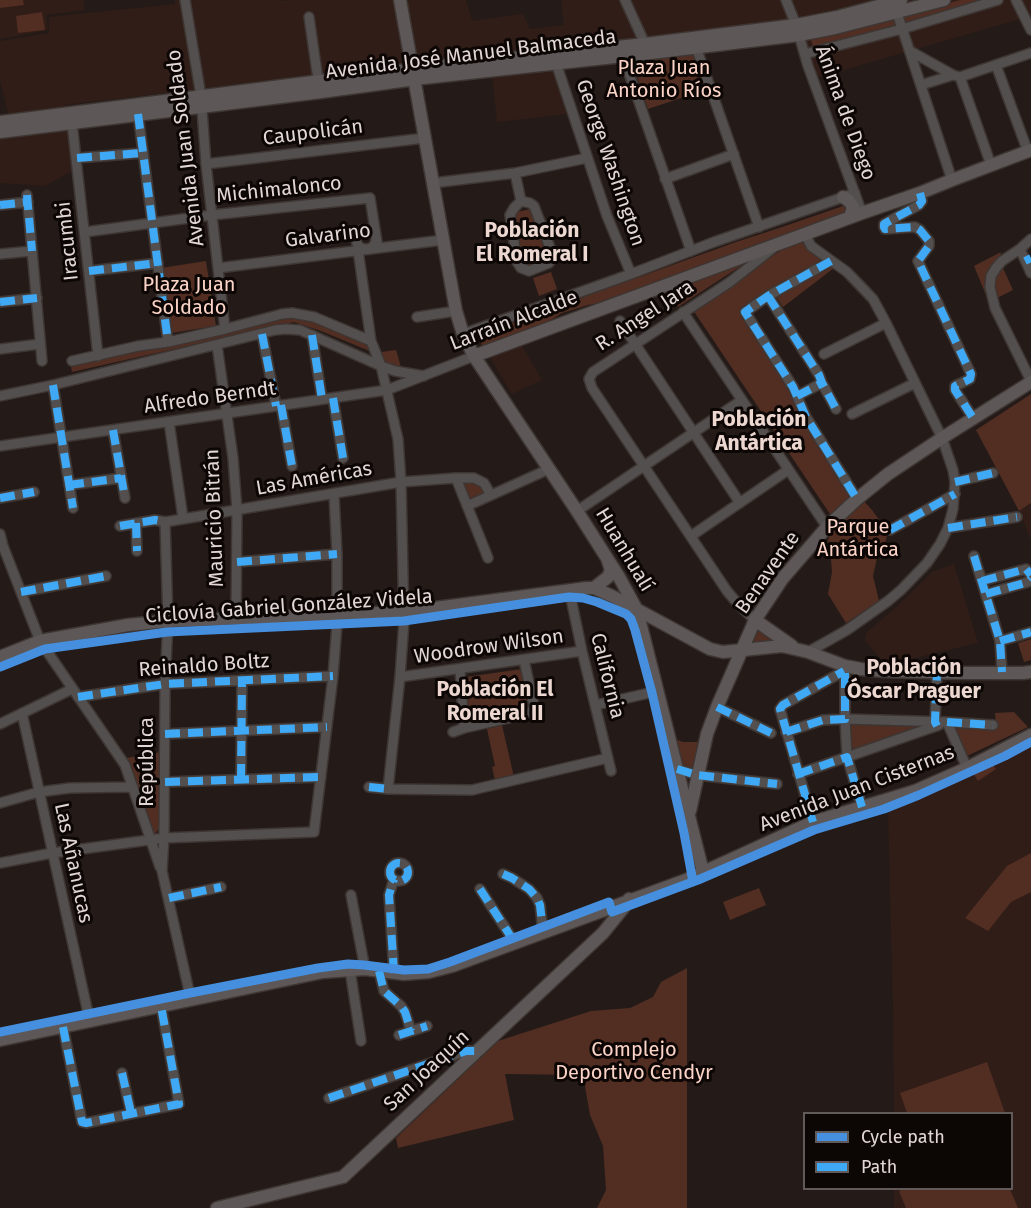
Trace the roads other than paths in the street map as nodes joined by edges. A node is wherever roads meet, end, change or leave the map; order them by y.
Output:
1 (185, 0) edge
2 (400, 0) edge
3 (625, 0) edge
4 (786, 0) edge
5 (901, 0) edge
6 (944, 0) edge
7 (998, 0) edge
8 (1016, 0) edge
9 (897, 13) junction
10 (309, 17) dead end
11 (902, 28) junction
12 (797, 30) junction
13 (1031, 30) edge
14 (645, 44) junction
15 (696, 47) junction
16 (910, 51) junction
17 (1031, 53) edge
18 (805, 54) junction
19 (623, 56) junction
20 (556, 63) junction
21 (996, 65) junction
22 (413, 74) junction
23 (956, 76) junction
24 (921, 85) junction
25 (320, 86) junction
26 (201, 101) junction
27 (138, 114) junction
28 (0, 122) edge
29 (72, 123) junction
30 (0, 132) edge
31 (425, 138) junction
32 (1029, 151) edge
33 (142, 153) junction
34 (734, 154) junction
35 (77, 158) junction
36 (587, 158) junction
37 (206, 164) junction
38 (991, 165) junction
39 (515, 173) junction
40 (665, 179) junction
41 (952, 180) junction
42 (433, 183) junction
43 (920, 193) junction
44 (849, 195) junction
45 (521, 201) junction
46 (0, 205) edge
47 (212, 215) junction
48 (856, 215) junction
49 (153, 223) junction
50 (759, 227) junction
51 (85, 232) junction
52 (805, 234) junction
53 (1031, 239) edge
54 (443, 240) junction
55 (377, 243) junction
56 (778, 244) junction
57 (1020, 249) junction
58 (361, 250) junction
59 (32, 251) junction
60 (691, 251) junction
61 (0, 254) edge
62 (1028, 259) edge
63 (831, 261) junction
64 (158, 263) junction
65 (218, 267) junction
66 (89, 271) junction
67 (1031, 273) edge
68 (631, 274) junction
69 (768, 296) junction
70 (36, 298) junction
71 (0, 302) edge
72 (456, 311) junction
73 (683, 312) junction
74 (417, 317) dead end
75 (620, 321) dead end
76 (886, 323) junction
77 (225, 329) junction
78 (262, 334) junction
79 (463, 334) junction
80 (312, 335) junction
81 (371, 341) junction
82 (168, 342) junction
83 (40, 344) junction
84 (634, 344) junction
85 (217, 345) junction
86 (0, 348) edge
87 (824, 354) dead end
88 (98, 356) junction
89 (474, 356) junction
90 (42, 361) dead end
91 (72, 361) dead end
92 (381, 366) junction
93 (424, 376) junction
94 (1031, 381) edge
95 (822, 383) junction
96 (915, 384) junction
97 (53, 386) junction
98 (387, 390) junction
99 (0, 396) edge
100 (797, 396) junction
101 (333, 398) junction
102 (322, 399) junction
103 (742, 400) junction
104 (279, 406) junction
105 (836, 409) dead end
106 (227, 413) junction
107 (852, 414) dead end
108 (973, 418) junction
109 (169, 422) junction
110 (113, 430) junction
111 (694, 433) junction
112 (61, 437) junction
113 (942, 438) junction
114 (0, 446) edge
115 (343, 458) dead end
116 (292, 466) dead end
117 (644, 467) junction
118 (549, 469) junction
119 (788, 470) junction
120 (993, 473) dead end
121 (121, 478) junction
122 (456, 478) junction
123 (401, 482) junction
124 (955, 482) junction
125 (69, 485) junction
126 (34, 492) dead end
127 (955, 494) junction
128 (334, 495) junction
129 (491, 495) junction
130 (0, 498) edge
131 (125, 498) dead end
132 (858, 499) junction
133 (740, 503) junction
134 (467, 506) junction
135 (73, 508) dead end
136 (237, 510) junction
137 (577, 511) junction
138 (1017, 517) dead end
139 (183, 518) junction
140 (165, 522) junction
141 (136, 523) junction
142 (120, 526) dead end
143 (826, 527) junction
144 (948, 528) junction
145 (890, 530) dead end
146 (0, 534) edge
147 (691, 536) junction
148 (137, 551) dead end
149 (337, 554) junction
150 (974, 556) dead end
151 (488, 558) dead end
152 (608, 560) junction
153 (237, 562) junction
154 (1031, 574) edge
155 (106, 576) dead end
156 (1031, 579) edge
157 (982, 581) junction
158 (594, 588) junction
159 (569, 589) junction
160 (21, 592) junction
161 (986, 594) junction
162 (637, 610) junction
163 (405, 612) junction
164 (337, 614) junction
165 (236, 619) junction
166 (168, 621) junction
167 (755, 621) junction
168 (1031, 632) edge
169 (40, 641) junction
170 (1000, 641) junction
171 (582, 651) junction
172 (741, 651) junction
173 (803, 651) junction
174 (0, 657) edge
175 (524, 660) junction
176 (845, 669) junction
177 (460, 670) junction
178 (937, 672) junction
179 (1002, 672) junction
180 (1028, 674) edge
181 (333, 676) junction
182 (400, 677) junction
183 (242, 680) junction
184 (165, 684) junction
185 (658, 691) junction
186 (75, 693) junction
187 (596, 705) junction
188 (717, 707) junction
189 (22, 713) junction
190 (844, 719) junction
191 (947, 722) junction
192 (0, 724) edge
193 (936, 724) junction
194 (993, 725) dead end
195 (327, 727) junction
196 (464, 728) junction
197 (242, 730) junction
198 (453, 732) dead end
199 (786, 732) junction
200 (771, 733) dead end
201 (165, 734) junction
202 (1031, 735) edge
203 (847, 757) junction
204 (608, 758) junction
205 (967, 768) junction
206 (677, 769) junction
207 (611, 771) dead end
208 (798, 774) junction
209 (697, 775) junction
210 (321, 777) junction
211 (241, 779) junction
212 (165, 782) junction
213 (777, 784) dead end
214 (133, 787) junction
215 (369, 787) dead end
216 (388, 789) junction
217 (39, 792) junction
218 (0, 803) edge
219 (862, 807) junction
220 (690, 819) junction
221 (813, 822) junction
222 (164, 838) junction
223 (151, 840) junction
224 (52, 853) junction
225 (0, 863) edge
226 (162, 871) junction
227 (697, 872) junction
228 (503, 874) dead end
229 (394, 879) dead end
230 (221, 887) dead end
231 (480, 889) dead end
232 (351, 895) dead end
233 (169, 898) junction
234 (628, 900) junction
235 (543, 933) junction
236 (515, 943) junction
237 (365, 969) junction
238 (350, 970) junction
239 (379, 971) junction
240 (394, 973) junction
241 (191, 1000) junction
242 (161, 1006) junction
243 (88, 1021) junction
244 (427, 1026) dead end
245 (63, 1027) junction
246 (411, 1031) junction
247 (399, 1035) dead end
248 (0, 1040) edge
249 (361, 1041) dead end
250 (477, 1051) junction
251 (122, 1073) dead end
252 (329, 1098) dead end
253 (131, 1113) junction
254 (217, 1208) edge

1 - 26 street, Avenida Juan Soldado
2 - 22 main road, Huanhualí
3 - 14 street
4 - 12 street, Ánima de Diego
5 - 12 main road, Avenida José Manuel Balmaceda
6 - 9 main road, Avenida José Manuel Balmaceda
7 - 11 street
8 - 13 street
9 - 11 street
9 - 12 main road, Avenida José Manuel Balmaceda
10 - 25 street
11 - 16 street
11 - 18 street
12 - 14 main road, Avenida José Manuel Balmaceda
12 - 15 main road, Avenida José Manuel Balmaceda
12 - 18 street, Ánima de Diego
14 - 22 main road, Avenida José Manuel Balmaceda
15 - 19 main road, Avenida José Manuel Balmaceda
15 - 34 street
16 - 23 street
16 - 24 street
17 - 21 street
18 - 44 street, Ánima de Diego
19 - 20 main road, Avenida José Manuel Balmaceda
19 - 40 street
20 - 22 main road, Avenida José Manuel Balmaceda
20 - 36 street, George Washington
21 - 23 street
21 - 32 street
22 - 25 main road, Avenida José Manuel Balmaceda
22 - 31 main road, Huanhualí
23 - 24 street
23 - 38 street
24 - 41 street
25 - 26 main road, Avenida José Manuel Balmaceda
26 - 27 main road, Avenida José Manuel Balmaceda
26 - 28 main road, Avenida José Manuel Balmaceda
26 - 37 street, Avenida Juan Soldado
27 - 29 main road, Avenida José Manuel Balmaceda
27 - 33 street
29 - 30 main road, Avenida José Manuel Balmaceda
29 - 35 street, Iracumbi
31 - 37 street, Caupolicán
31 - 42 main road, Huanhualí
32 - 38 main road, Larraín Alcalde
33 - 35 street
33 - 49 street
34 - 40 street
34 - 50 street
35 - 51 street, Iracumbi
36 - 39 street
36 - 68 street, George Washington
37 - 47 street, Avenida Juan Soldado
38 - 41 main road, Larraín Alcalde
39 - 42 street
39 - 45 street
40 - 60 street
41 - 43 main road, Larraín Alcalde
42 - 54 main road, Huanhualí
43 - 48 main road, Larraín Alcalde
43 - 108 street
44 - 48 main road
44 - 50 street
45 - 45 street
46 - 59 street
47 - 49 street, Michimalonco
47 - 55 street, Michimalonco
47 - 65 street, Avenida Juan Soldado
48 - 52 main road, Larraín Alcalde
49 - 51 street, Michimalonco
49 - 64 street
50 - 60 street
51 - 66 street, Iracumbi
52 - 56 main road, Larraín Alcalde
52 - 63 street
53 - 57 street
54 - 55 street, Galvarino
54 - 72 main road, Huanhualí
55 - 58 street
55 - 58 street
56 - 73 street, R. Angel Jara
56 - 89 main road, Larraín Alcalde
57 - 62 street
57 - 94 street
58 - 65 street, Galvarino
58 - 81 street
59 - 61 street
59 - 70 street
60 - 68 street
62 - 67 street
63 - 69 street
63 - 76 street
64 - 66 street
64 - 82 street
65 - 77 street, Avenida Juan Soldado
66 - 88 street, Iracumbi
68 - 79 street
69 - 95 street
69 - 100 street
70 - 71 street
70 - 83 street
72 - 74 street
72 - 79 main road, Huanhualí
73 - 84 street, R. Angel Jara
73 - 103 street
75 - 84 street
76 - 87 street
76 - 96 street
77 - 81 street
77 - 82 street
78 - 80 street
78 - 85 street
78 - 104 street
79 - 89 main road, Huanhualí
80 - 92 street
80 - 102 street
81 - 92 street
82 - 88 street
83 - 86 street
83 - 90 street
84 - 111 street
84 - 117 street, R. Angel Jara
85 - 97 street
85 - 106 street, Mauricio Bitrán
88 - 91 street
89 - 93 street, Larraín Alcalde
89 - 118 main road, Huanhualí
92 - 93 street
92 - 98 street
93 - 98 street, Alfredo Berndt
94 - 108 main road, Benavente
95 - 100 street
95 - 105 street
96 - 107 street
96 - 113 street
97 - 99 street
97 - 112 street
98 - 101 street, Alfredo Berndt
98 - 123 street
100 - 132 street
101 - 102 street, Alfredo Berndt
101 - 115 street
102 - 104 street, Alfredo Berndt
103 - 111 street
103 - 119 street
104 - 106 street, Alfredo Berndt
104 - 116 street
106 - 109 street, Alfredo Berndt
106 - 136 street, Mauricio Bitrán
108 - 113 main road, Benavente
109 - 110 street, Alfredo Berndt
109 - 139 street
110 - 112 street, Alfredo Berndt
110 - 121 street
111 - 117 street
111 - 133 street
112 - 114 street, Alfredo Berndt
112 - 125 street
113 - 124 street
113 - 132 main road, Benavente
117 - 137 street
117 - 147 street
118 - 129 street
118 - 137 main road, Huanhualí
119 - 133 street
119 - 143 street
120 - 124 street
121 - 125 street
121 - 131 street
122 - 123 street, Las Américas
122 - 129 street, Las Américas
122 - 134 street
123 - 128 street, Las Américas
123 - 163 street
124 - 127 street
125 - 135 street
126 - 130 street
127 - 144 street
127 - 145 street
128 - 136 street, Las Américas
128 - 149 street
129 - 134 street
132 - 143 main road, Benavente
133 - 147 street
134 - 151 street
136 - 139 street, Las Américas
136 - 153 street, Mauricio Bitrán
137 - 152 main road, Huanhualí
138 - 144 street
139 - 140 street, Las Américas
140 - 141 street, Las Américas
140 - 166 street, República
141 - 142 street, Las Américas
141 - 148 street
143 - 167 main road, Benavente
144 - 173 street
146 - 160 street
147 - 167 street
149 - 153 street
149 - 164 street
150 - 157 street
152 - 158 main road
152 - 162 main road, Huanhualí
153 - 165 street, Mauricio Bitrán
154 - 157 street
155 - 160 street
156 - 161 street
157 - 161 street
158 - 159 main road
158 - 162 main road
159 - 163 main road
159 - 171 street, California
160 - 169 street
161 - 170 street
162 - 172 main road
162 - 185 main road, Huanhualí
163 - 164 main road
163 - 182 street
164 - 165 main road
164 - 181 street
165 - 166 main road
166 - 169 main road
166 - 184 street, República
167 - 172 main road, Benavente
167 - 173 main road
168 - 170 street
169 - 174 main road
169 - 186 street
170 - 179 street
171 - 175 street, Woodrow Wilson
171 - 187 street, California
172 - 173 main road
172 - 188 main road, Benavente
173 - 176 main road
175 - 177 street, Woodrow Wilson
175 - 196 street
176 - 178 main road
176 - 190 street
176 - 199 street
177 - 182 street, Woodrow Wilson
177 - 196 street
178 - 179 main road
178 - 193 street
179 - 180 main road
181 - 183 street, Reinaldo Boltz
181 - 195 street
182 - 216 street
183 - 184 street, Reinaldo Boltz
183 - 197 street
184 - 186 street, Reinaldo Boltz
184 - 201 street, República
185 - 187 street
185 - 206 main road, Huanhualí
186 - 189 street, Reinaldo Boltz
186 - 214 street
187 - 204 street, California
188 - 200 street
188 - 209 main road, Benavente
189 - 192 street, Reinaldo Boltz
189 - 217 street, Las Añanucas
190 - 193 street
190 - 199 street
190 - 203 street
191 - 193 street
191 - 194 street
191 - 205 street
193 - 203 street
195 - 197 street
195 - 210 street
196 - 198 street
197 - 201 street
197 - 211 street
199 - 208 street
201 - 212 street, República
202 - 205 main road, Avenida Juan Cisternas
203 - 208 street
203 - 219 street
204 - 207 street, California
204 - 216 street
205 - 219 main road, Avenida Juan Cisternas
206 - 209 street
206 - 220 main road, Huanhualí
208 - 221 street
209 - 213 street
209 - 220 main road, Benavente
210 - 211 street
210 - 222 street
211 - 212 street
212 - 222 street, República
214 - 217 street
214 - 223 street
215 - 216 street
217 - 218 street
217 - 224 street, Las Añanucas
219 - 221 main road, Avenida Juan Cisternas
220 - 227 main road, Huanhualí
221 - 227 main road, Avenida Juan Cisternas
222 - 223 street
222 - 226 street, República
223 - 224 street
223 - 226 street
224 - 225 street
224 - 243 street, Las Añanucas
226 - 233 street, República
227 - 234 main road, Avenida Juan Cisternas
228 - 235 street
229 - 240 street
230 - 233 street
231 - 236 street
232 - 237 street
233 - 241 street, República
234 - 235 main road, Avenida Juan Cisternas
234 - 250 main road, San Joaquín
235 - 236 main road, Avenida Juan Cisternas
236 - 240 main road, Avenida Juan Cisternas
237 - 238 main road, Avenida Juan Cisternas
237 - 239 main road, Avenida Juan Cisternas
238 - 241 main road, Avenida Juan Cisternas
238 - 249 street
239 - 240 main road, Avenida Juan Cisternas
239 - 246 street
241 - 242 main road, Avenida Juan Cisternas
242 - 243 main road, Avenida Juan Cisternas
242 - 253 street
243 - 245 main road, Avenida Juan Cisternas
244 - 246 street
245 - 248 main road, Avenida Juan Cisternas
245 - 253 street
246 - 247 street
250 - 252 street
250 - 254 main road, San Joaquín
251 - 253 street

